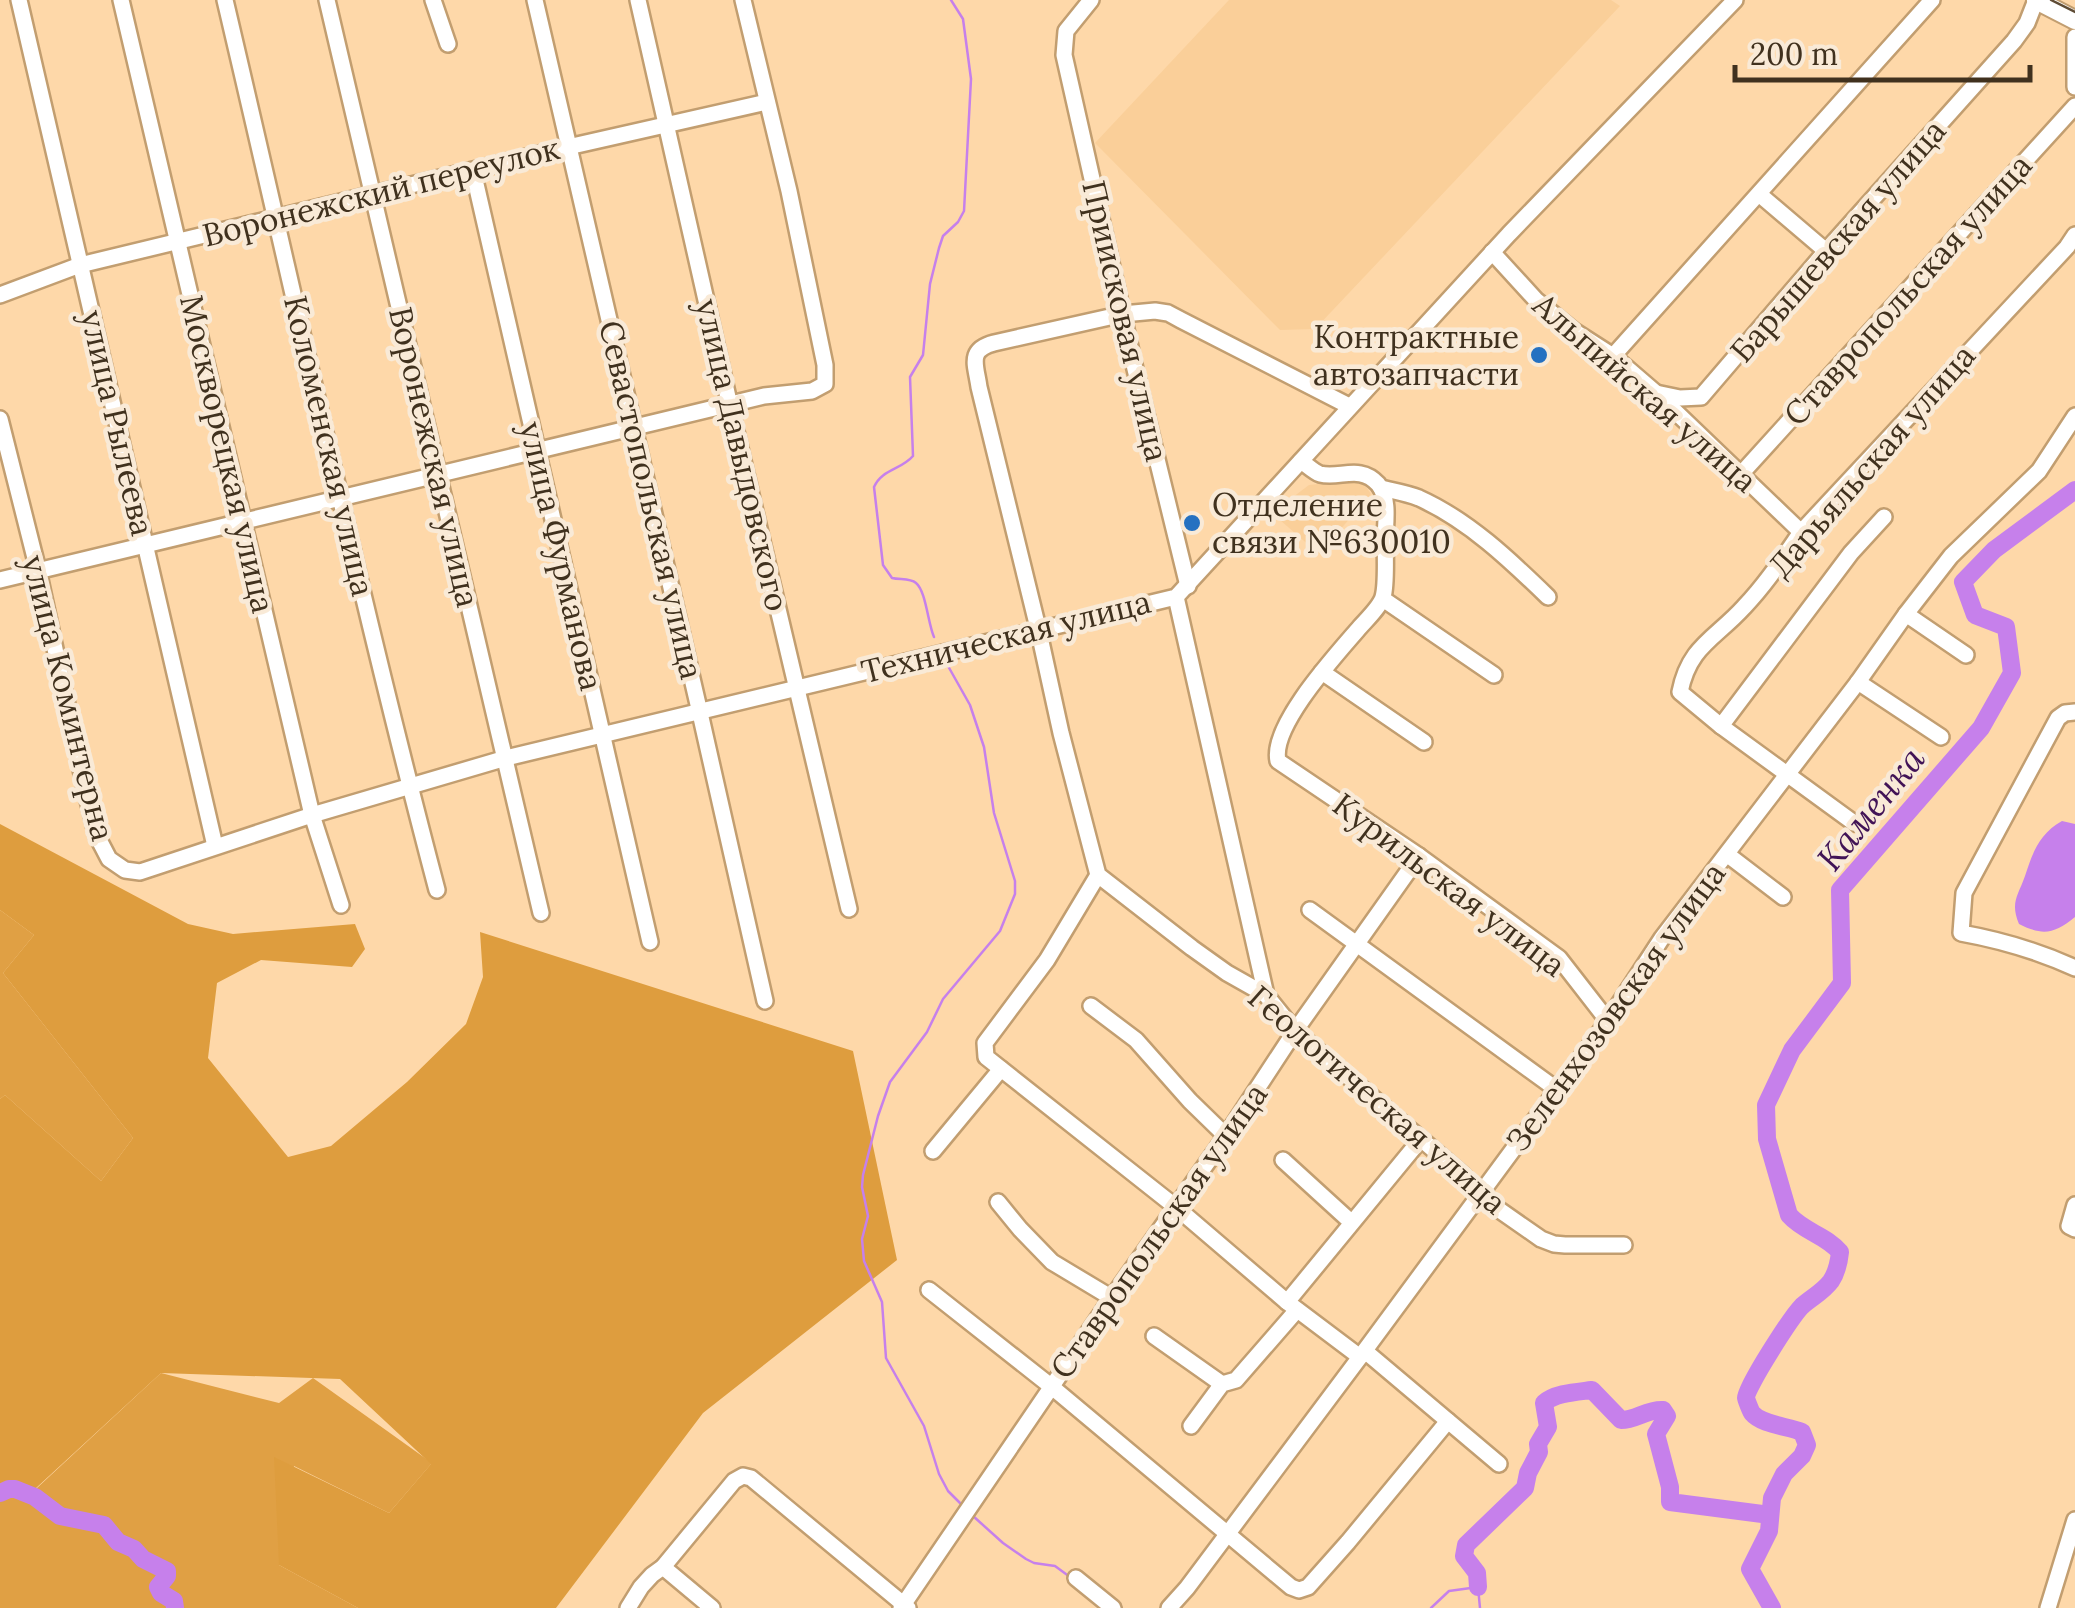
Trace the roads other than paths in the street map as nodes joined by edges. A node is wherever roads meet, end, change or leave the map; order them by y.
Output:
1 (19, 0) edge
2 (120, 0) edge
3 (225, 0) edge
4 (327, 0) edge
5 (433, 0) edge
6 (535, 0) edge
7 (638, 0) edge
8 (743, 0) edge
9 (1091, 0) edge
10 (1735, 0) edge
11 (1932, 0) edge
12 (2036, 0) edge
13 (2075, 20) edge
14 (2075, 37) edge
15 (448, 44) dead end
16 (2075, 88) edge
17 (766, 102) junction
18 (2075, 106) edge
19 (667, 124) junction
20 (568, 147) junction
21 (473, 170) junction
22 (373, 194) junction
23 (1759, 194) junction
24 (277, 219) junction
25 (2075, 235) edge
26 (176, 242) junction
27 (1826, 250) junction
28 (1492, 252) junction
29 (80, 265) junction
30 (0, 295) edge
31 (1124, 314) junction
32 (1613, 356) junction
33 (1656, 394) junction
34 (730, 406) junction
35 (1349, 406) junction
36 (2075, 416) edge
37 (0, 419) edge
38 (634, 428) junction
39 (536, 452) junction
40 (1301, 461) junction
41 (1741, 474) junction
42 (438, 475) junction
43 (1381, 488) junction
44 (340, 498) junction
45 (1884, 517) dead end
46 (242, 522) junction
47 (1801, 532) junction
48 (144, 544) junction
49 (38, 570) junction
50 (0, 580) edge
51 (1182, 591) junction
52 (1548, 597) dead end
53 (1383, 599) junction
54 (1906, 614) junction
55 (1038, 628) junction
56 (1966, 655) dead end
57 (1322, 672) junction
58 (1494, 676) dead end
59 (1858, 682) junction
60 (798, 688) junction
61 (700, 712) junction
62 (2075, 712) edge
63 (1720, 726) junction
64 (603, 734) junction
65 (1941, 736) dead end
66 (1424, 742) dead end
67 (506, 758) junction
68 (1788, 774) junction
69 (410, 786) junction
70 (312, 815) junction
71 (1854, 823) dead end
72 (215, 846) junction
73 (1728, 855) junction
74 (1419, 856) junction
75 (109, 859) joint
76 (1098, 875) junction
77 (438, 890) dead end
78 (1784, 897) dead end
79 (341, 906) dead end
80 (849, 909) dead end
81 (1310, 910) dead end
82 (542, 913) dead end
83 (650, 942) dead end
84 (1356, 943) junction
85 (2075, 968) edge
86 (1266, 995) junction
87 (764, 1001) dead end
88 (1091, 1006) dead end
89 (1608, 1021) junction
90 (1295, 1031) junction
91 (1000, 1069) junction
92 (1556, 1089) junction
93 (1226, 1136) junction
94 (1420, 1138) junction
95 (933, 1152) dead end
96 (1283, 1160) dead end
97 (1478, 1195) junction
98 (998, 1202) dead end
99 (2075, 1205) edge
100 (1177, 1208) junction
101 (1350, 1222) junction
102 (2072, 1227) edge
103 (1624, 1245) dead end
104 (929, 1290) dead end
105 (1112, 1298) junction
106 (1292, 1306) junction
107 (1154, 1336) dead end
108 (1362, 1354) junction
109 (1222, 1384) junction
110 (1052, 1386) junction
111 (1448, 1422) junction
112 (1191, 1426) dead end
113 (1499, 1464) dead end
114 (2075, 1523) edge
115 (1228, 1532) junction
116 (663, 1567) junction
117 (1076, 1578) dead end
118 (904, 1607) edge
119 (628, 1608) edge
120 (712, 1608) edge
121 (1114, 1608) edge
122 (1169, 1608) edge
123 (2048, 1608) edge

1 - 29 street, улица Рылеева
2 - 26 street, Москворецкая улица
3 - 24 street, Коломенская улица
4 - 22 street, Воронежская улица
5 - 15 street
6 - 20 street, Севастопольская улица
7 - 19 street, улица Давыдовского
8 - 17 street
9 - 31 street, Приисковая улица
10 - 28 street, Техническая улица
11 - 23 street
12 - 13 main road
12 - 27 street, Барышевская улица
14 - 16 street
17 - 19 street, Воронежский переулок
17 - 34 street
18 - 41 street, Ставропольская улица
19 - 20 street, Воронежский переулок
19 - 34 street, улица Давыдовского
20 - 21 street, Воронежский переулок
20 - 38 street, Севастопольская улица
21 - 22 street, Воронежский переулок
21 - 39 street, улица Фурманова
22 - 24 street, Воронежский переулок
22 - 42 street, Воронежская улица
23 - 27 street
23 - 32 street
24 - 26 street, Воронежский переулок
24 - 44 street, Коломенская улица
25 - 47 street, Дарьяльская улица
26 - 29 street, Воронежский переулок
26 - 46 street, Москворецкая улица
27 - 33 street, Барышевская улица
28 - 32 street, Альпийская улица
28 - 35 street, Техническая улица
29 - 30 street, Воронежский переулок
29 - 48 street, улица Рылеева
31 - 35 street
31 - 51 street, Приисковая улица
31 - 55 street
32 - 33 street, Альпийская улица
33 - 41 street, Альпийская улица
34 - 38 street
34 - 60 street, улица Давыдовского
35 - 40 street, Техническая улица
36 - 54 street, Зеленхозовская улица
37 - 49 street, улица Коминтерна
38 - 39 street
38 - 61 street, Севастопольская улица
39 - 42 street
39 - 64 street, улица Фурманова
40 - 43 street
40 - 51 street, Техническая улица
41 - 47 street, Альпийская улица
42 - 44 street
42 - 67 street, Воронежская улица
43 - 52 street
43 - 53 street
44 - 46 street
44 - 69 street, Коломенская улица
45 - 63 street
46 - 48 street
46 - 70 street, Москворецкая улица
47 - 63 street, Дарьяльская улица
48 - 49 street
48 - 72 street, улица Рылеева
49 - 50 street
49 - 75 street, улица Коминтерна
51 - 55 street, Техническая улица
51 - 86 street, Приисковая улица
53 - 57 street
53 - 58 street
54 - 56 street
54 - 59 street, Зеленхозовская улица
55 - 60 street, Техническая улица
55 - 76 street
57 - 66 street
57 - 74 street, Курильская улица
59 - 65 street
59 - 68 street, Зеленхозовская улица
60 - 61 street, Техническая улица
60 - 80 street, улица Давыдовского
61 - 64 street, Техническая улица
61 - 87 street, Севастопольская улица
62 - 85 street
63 - 68 street
64 - 67 street, Техническая улица
64 - 83 street, улица Фурманова
67 - 69 street, Техническая улица
67 - 82 street, Воронежская улица
68 - 71 street
68 - 73 street, Зеленхозовская улица
69 - 70 street, Техническая улица
69 - 77 street, Коломенская улица
70 - 72 street, Техническая улица
70 - 79 street, Москворецкая улица
72 - 75 street, Техническая улица
73 - 78 street
73 - 89 street, Зеленхозовская улица
74 - 84 street, Ставропольская улица
74 - 89 street, Курильская улица
76 - 86 street, Геологическая улица
76 - 91 street
81 - 84 street
84 - 90 street, Ставропольская улица
84 - 92 street
86 - 90 street, Геологическая улица
88 - 93 street
89 - 92 street, Зеленхозовская улица
90 - 93 street, Ставропольская улица
90 - 94 street, Геологическая улица
91 - 95 street
91 - 100 street
92 - 97 street, Зеленхозовская улица
93 - 100 street, Ставропольская улица
94 - 97 street, Геологическая улица
94 - 101 street
96 - 101 street
97 - 103 street, Геологическая улица
97 - 108 street, Зеленхозовская улица
98 - 105 street
99 - 102 street
100 - 105 street, Ставропольская улица
100 - 106 street
101 - 106 street
104 - 110 street
105 - 110 street, Ставропольская улица
106 - 108 street
106 - 109 street
107 - 109 street
108 - 111 street
108 - 115 street, Зеленхозовская улица
109 - 112 street
110 - 115 street
110 - 118 street, Ставропольская улица
111 - 113 street
111 - 115 street
114 - 123 street
115 - 122 street, Зеленхозовская улица
116 - 118 street
116 - 119 street
116 - 120 street
117 - 121 street

